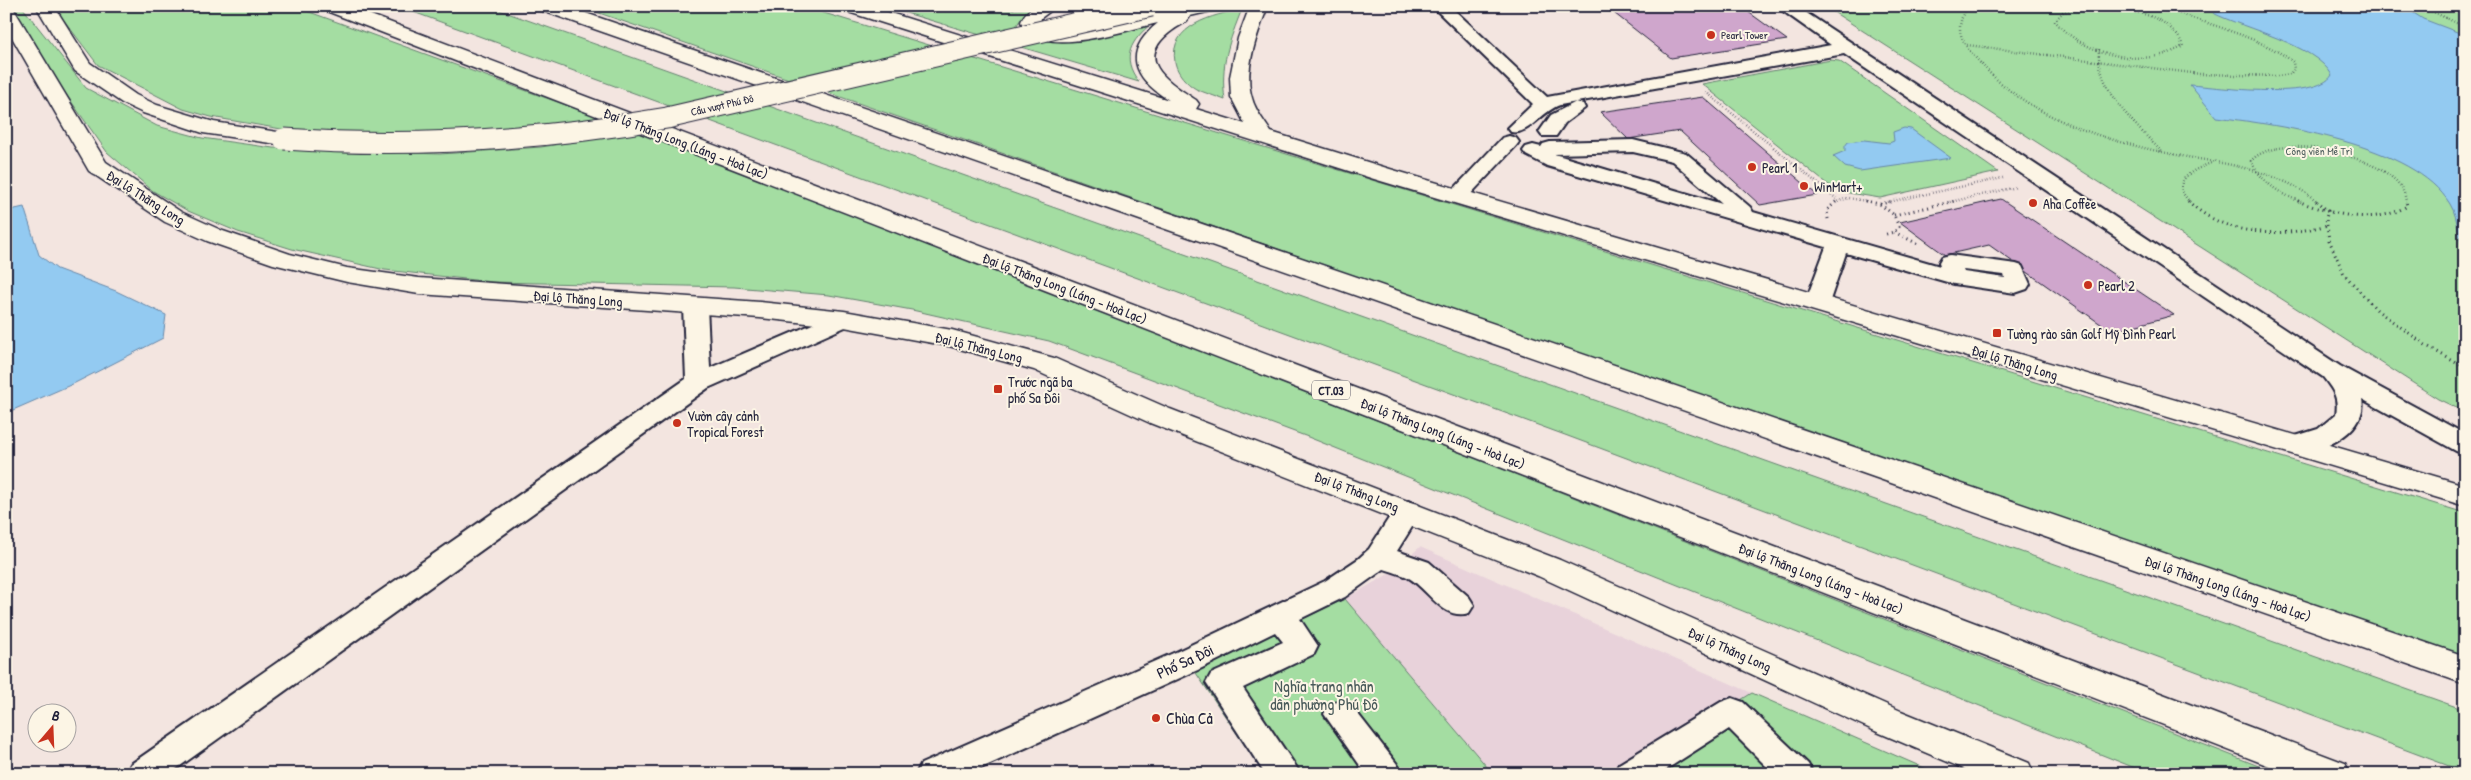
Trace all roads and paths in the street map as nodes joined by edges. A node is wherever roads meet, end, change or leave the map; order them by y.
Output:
1 (46, 6) edge
2 (330, 6) edge
3 (546, 6) edge
4 (848, 6) edge
5 (1048, 6) edge
6 (1151, 6) edge
7 (1259, 6) edge
8 (1440, 6) edge
9 (1784, 6) edge
10 (1965, 6) edge
11 (2158, 6) edge
12 (2422, 6) edge
13 (1205, 7) edge
14 (6, 11) edge
15 (2136, 13) junction
16 (2465, 27) edge
17 (1968, 45) junction
18 (1846, 48) junction
19 (2099, 49) junction
20 (2099, 63) junction
21 (1701, 88) dead end
22 (1544, 104) junction
23 (1576, 108) dead end
24 (1208, 118) junction
25 (1262, 134) junction
26 (1514, 135) junction
27 (1544, 144) junction
28 (1595, 148) junction
29 (2163, 152) junction
30 (2211, 163) junction
31 (2254, 172) junction
32 (1594, 173) junction
33 (2011, 176) dead end
34 (1708, 183) junction
35 (2025, 186) dead end
36 (1458, 196) junction
37 (1674, 196) junction
38 (1838, 200) junction
39 (1880, 204) junction
40 (2328, 211) junction
41 (1894, 215) junction
42 (1751, 217) junction
43 (2327, 225) junction
44 (1836, 234) junction
45 (1877, 235) dead end
46 (1952, 270) dead end
47 (1817, 303) junction
48 (695, 307) junction
49 (844, 319) junction
50 (2465, 368) edge
51 (2331, 371) junction
52 (699, 382) junction
53 (2295, 445) junction
54 (2465, 446) edge
55 (2465, 496) edge
56 (1408, 511) junction
57 (1380, 556) junction
58 (1460, 605) dead end
59 (1280, 616) junction
60 (2465, 670) edge
61 (1340, 714) dead end
62 (143, 774) edge
63 (933, 774) edge
64 (1284, 774) edge
65 (1385, 774) edge
66 (1631, 774) edge
67 (1796, 774) edge
68 (2016, 774) edge
69 (2332, 774) edge

1 - 6 main road, Cầu vượt Phú Đô, bridge
2 - 69 main road, Đại lộ Thăng Long (Láng - Hoà Lạc) / CT.03
3 - 60 main road, Đại lộ Thăng Long (Láng - Hoà Lạc)
4 - 24 main road, Đại lộ Thăng Long
5 - 13 main road
7 - 25 main road
8 - 22 street
9 - 18 street
10 - 17 path
11 - 15 path
11 - 20 path
12 - 16 path
13 - 24 main road
14 - 48 main road, Đại lộ Thăng Long
15 - 19 path
15 - 19 path
17 - 20 path
17 - 29 path
18 - 22 street
18 - 51 street
19 - 20 path
20 - 29 path
21 - 38 path
22 - 26 street
23 - 27 street
24 - 25 main road, Đại lộ Thăng Long
25 - 36 main road, Đại lộ Thăng Long
26 - 27 street
26 - 36 street
27 - 28 street
27 - 32 street
28 - 32 street
28 - 34 street
29 - 30 path
30 - 31 path
30 - 43 path
31 - 40 path
31 - 40 path
31 - 40 path
32 - 37 street
33 - 39 path
34 - 37 street
34 - 42 street
35 - 41 path
36 - 47 main road, Đại lộ Thăng Long
37 - 42 street
38 - 39 path
38 - 44 path
39 - 41 path
40 - 43 path
41 - 45 path
42 - 44 street
43 - 50 path
44 - 46 street
44 - 47 street
47 - 53 main road, Đại lộ Thăng Long
48 - 49 main road, Đại lộ Thăng Long
48 - 52 street
49 - 52 street
49 - 56 main road, Đại lộ Thăng Long
51 - 53 street
51 - 54 street
52 - 62 street
53 - 55 main road, Đại lộ Thăng Long
56 - 57 street, Phố Sa Đôi
56 - 68 main road, Đại lộ Thăng Long
57 - 58 street
57 - 59 street, Phố Sa Đôi
59 - 63 street, Phố Sa Đôi
59 - 64 street
61 - 65 street
66 - 67 street

